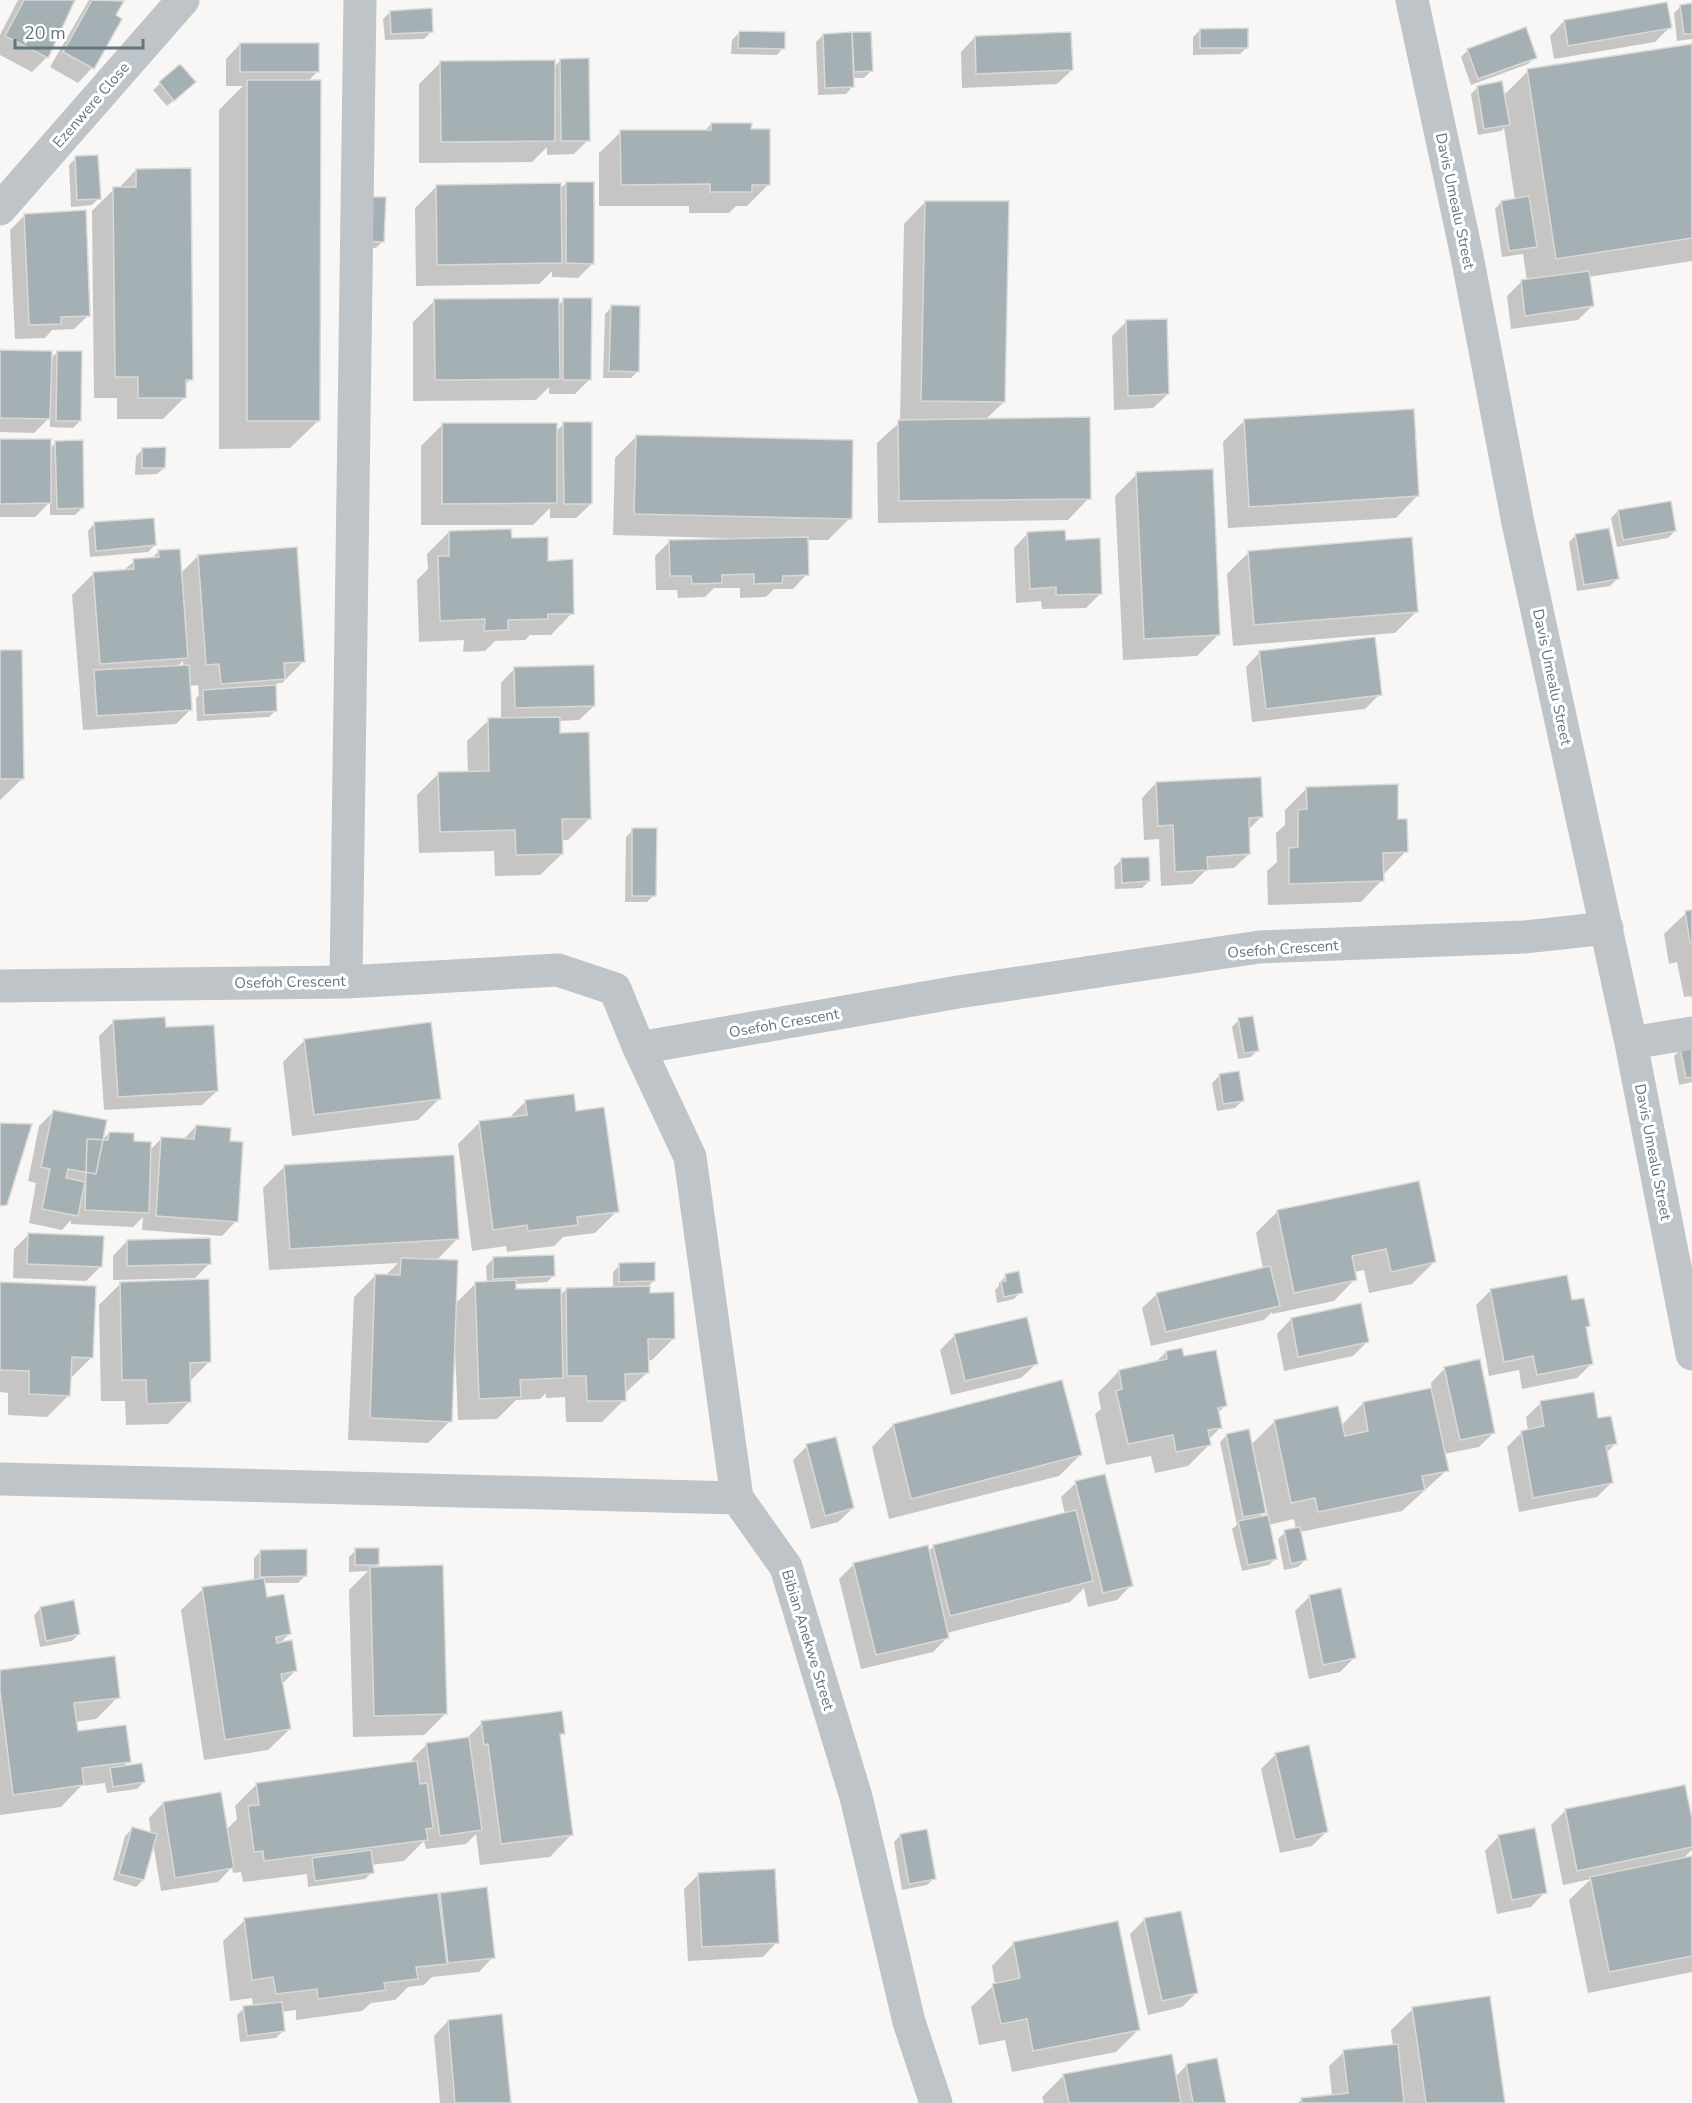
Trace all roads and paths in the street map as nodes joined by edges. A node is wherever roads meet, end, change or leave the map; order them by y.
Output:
1 (183, 0) edge
2 (360, 0) edge
3 (1412, 0) edge
4 (0, 209) edge
5 (1607, 928) junction
6 (346, 982) junction
7 (0, 986) edge
8 (1692, 1033) edge
9 (1631, 1043) junction
10 (639, 1048) junction
11 (1692, 1354) edge
12 (0, 1479) edge
13 (737, 1498) junction
14 (936, 2103) edge

1 - 4 street, Ezenwere Close
2 - 6 street
3 - 5 street, Davis Umealu Street
5 - 9 street, Davis Umealu Street
5 - 10 street, Osefoh Crescent
6 - 7 street, Osefoh Crescent
6 - 10 street, Osefoh Crescent
8 - 9 street
9 - 11 street, Davis Umealu Street
10 - 13 street, Bibian Anekwe Street
12 - 13 street
13 - 14 street, Bibian Anekwe Street

